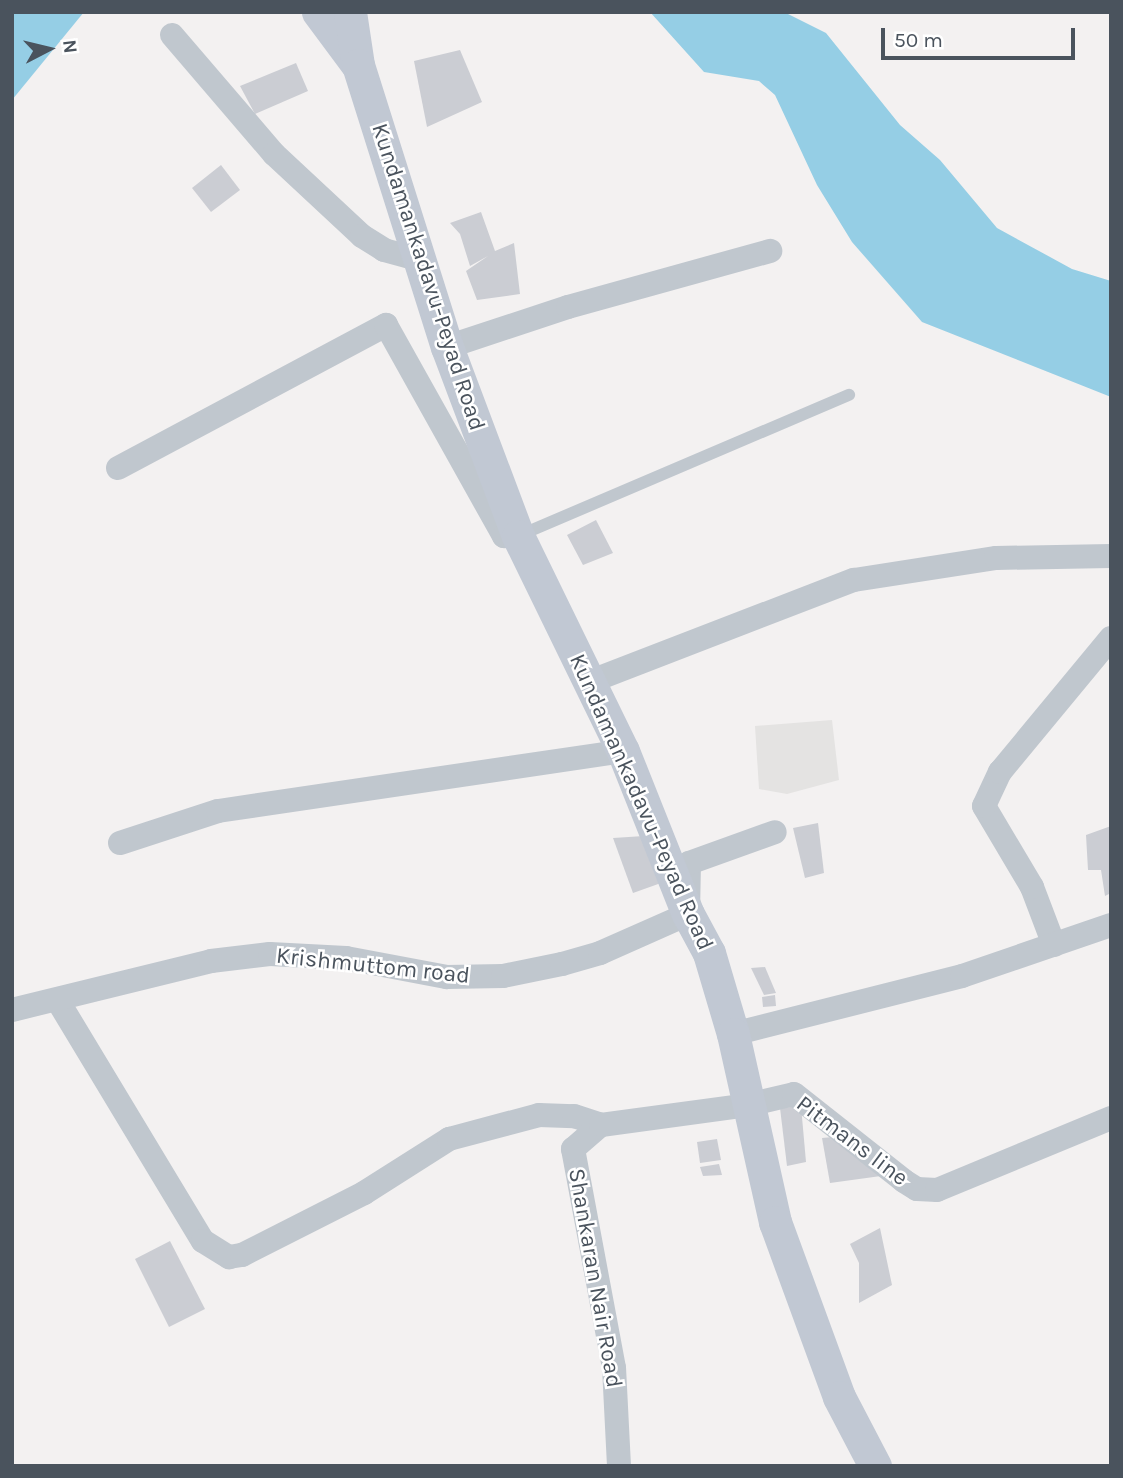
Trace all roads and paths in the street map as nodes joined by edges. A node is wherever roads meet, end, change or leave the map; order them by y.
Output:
1 (318, 12) edge
2 (351, 12) edge
3 (172, 35) dead end
4 (358, 65) junction
5 (770, 251) dead end
6 (421, 260) junction
7 (447, 347) junction
8 (849, 395) dead end
9 (118, 468) dead end
10 (518, 536) junction
11 (1111, 556) edge
12 (1111, 638) edge
13 (589, 682) junction
14 (623, 751) junction
15 (775, 832) dead end
16 (120, 843) dead end
17 (688, 914) junction
18 (1111, 925) edge
19 (1054, 945) junction
20 (58, 1001) junction
21 (13, 1007) edge
22 (733, 1034) junction
23 (748, 1105) junction
24 (1111, 1118) edge
25 (601, 1125) junction
26 (619, 1466) edge
27 (876, 1466) edge

1 - 4 main road, Kundamankadavu-Peyad Road
2 - 4 main road, Kundamankadavu-Peyad Road
3 - 6 street
4 - 6 main road, Kundamankadavu-Peyad Road
5 - 7 street
6 - 7 main road, Kundamankadavu-Peyad Road
7 - 10 main road, Kundamankadavu-Peyad Road
8 - 10 lane
9 - 10 street
10 - 13 main road, Kundamankadavu-Peyad Road
11 - 13 street
12 - 19 street
13 - 14 main road, Kundamankadavu-Peyad Road
14 - 16 street
14 - 17 main road, Kundamankadavu-Peyad Road
15 - 17 street
17 - 20 street, Krishmuttom road
17 - 22 main road, Kundamankadavu-Peyad Road
18 - 19 street
19 - 22 street
20 - 21 street, Krishmuttom road
20 - 25 street
22 - 23 main road, Kundamankadavu-Peyad Road
23 - 24 street, Pitmans line
23 - 25 street
23 - 27 main road, Kundamankadavu-Peyad Road
25 - 26 street, Shankaran Nair Road

